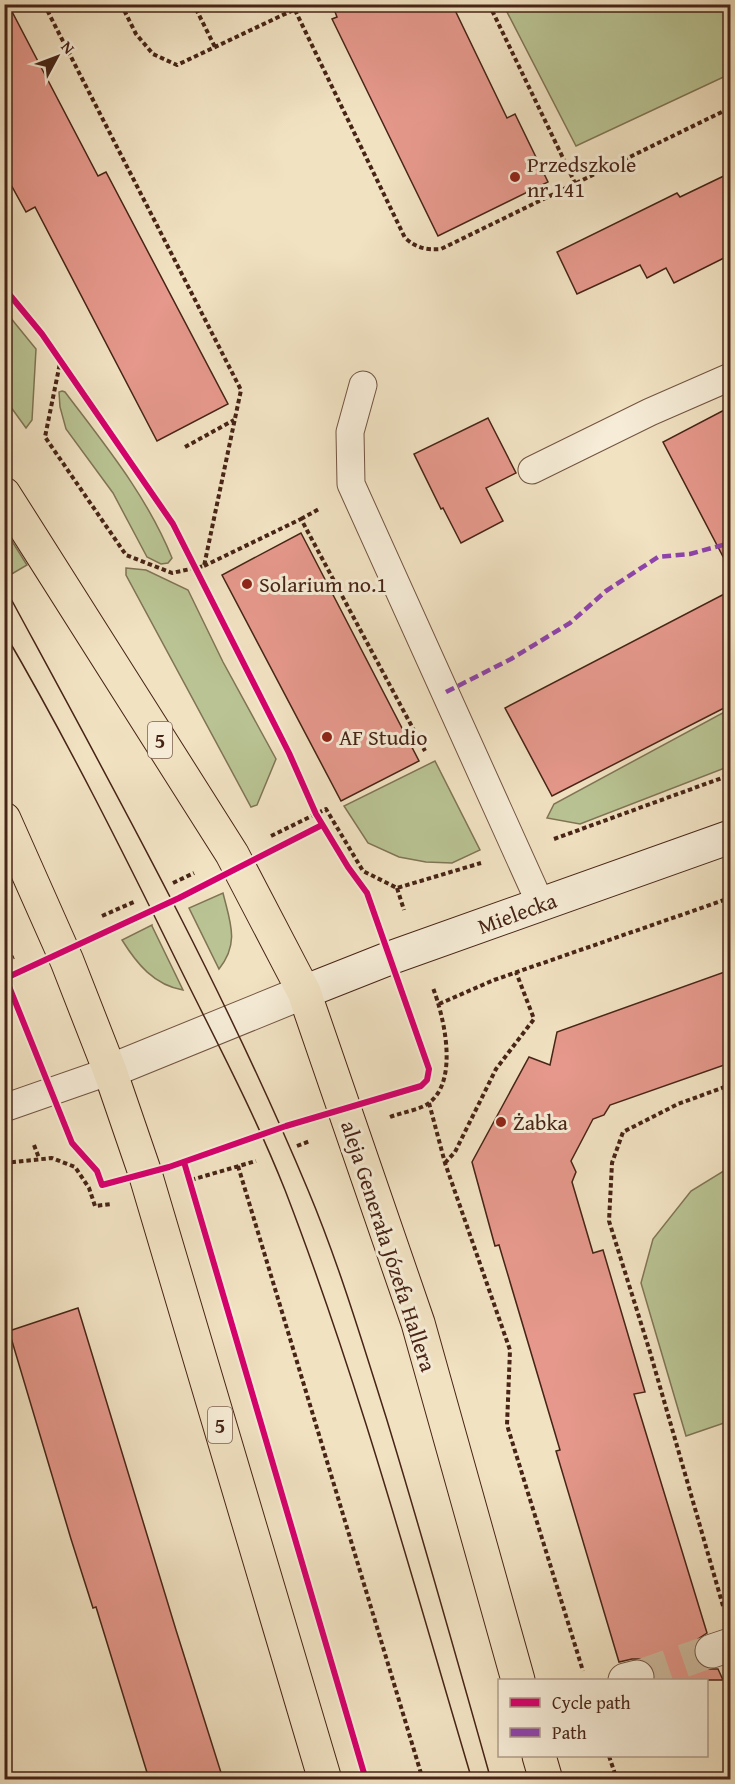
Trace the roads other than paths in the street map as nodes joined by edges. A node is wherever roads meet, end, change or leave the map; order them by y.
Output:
1 (730, 377) edge
2 (363, 385) dead end
3 (532, 470) dead end
4 (4, 494) edge
5 (4, 819) edge
6 (730, 837) edge
7 (541, 905) junction
8 (304, 992) junction
9 (110, 1071) junction
10 (4, 1108) edge
11 (518, 1679) edge
12 (540, 1757) edge
13 (325, 1779) edge
14 (546, 1779) edge

1 - 3 lane
2 - 7 lane
4 - 8 main road, aleja Generała Józefa Hallera / 5
5 - 9 main road, 5
6 - 7 street, Mielecka
7 - 8 street, Mielecka
8 - 9 street, Mielecka
8 - 11 main road, aleja Generała Józefa Hallera / 5
9 - 10 lane
9 - 13 main road, 5
12 - 14 main road

